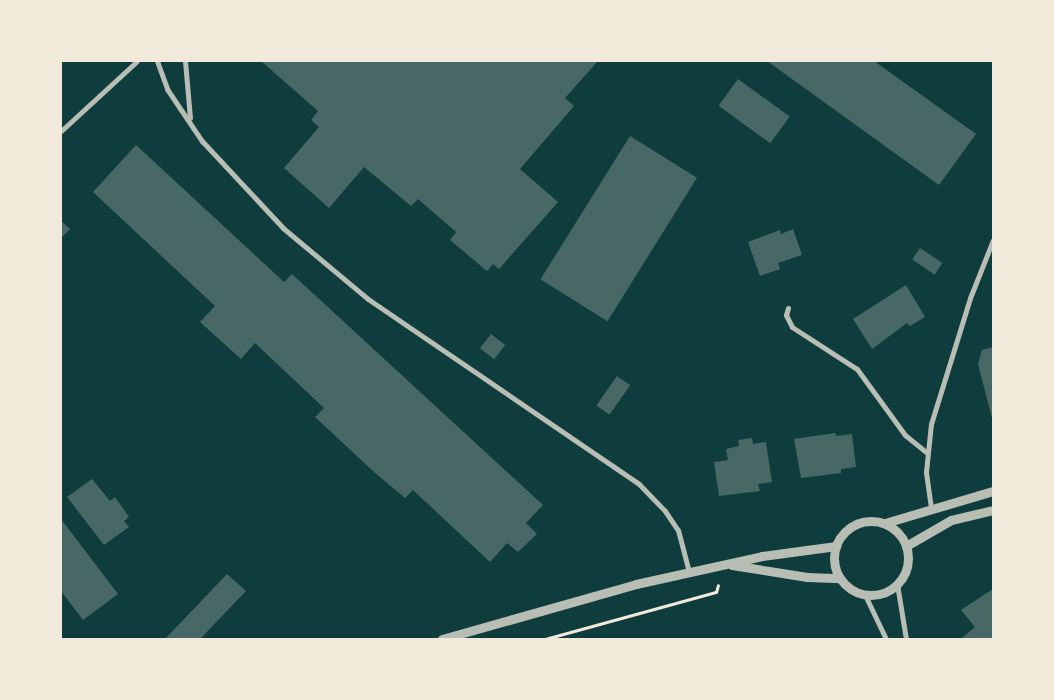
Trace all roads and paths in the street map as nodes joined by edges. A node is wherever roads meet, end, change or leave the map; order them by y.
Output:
1 (137, 61) edge
2 (157, 61) edge
3 (185, 61) edge
4 (190, 119) junction
5 (61, 131) edge
6 (993, 240) edge
7 (788, 308) dead end
8 (927, 453) junction
9 (993, 491) edge
10 (931, 508) junction
11 (993, 510) edge
12 (885, 523) junction
13 (836, 546) junction
14 (906, 546) junction
15 (727, 565) junction
16 (689, 572) junction
17 (840, 578) junction
18 (897, 584) junction
19 (866, 595) junction
20 (442, 639) edge
21 (544, 639) edge
22 (886, 639) edge
23 (906, 639) edge

1 - 5 street
2 - 4 street
3 - 4 street
4 - 16 street
6 - 8 street
7 - 8 street
8 - 10 street
9 - 10 street
10 - 12 street
11 - 14 street
12 - 13 street
12 - 14 street
13 - 15 street
13 - 17 street
14 - 18 street
15 - 16 street
15 - 17 street
15 - 21 path
16 - 20 street
17 - 19 street
18 - 19 street
18 - 23 street
19 - 22 street

